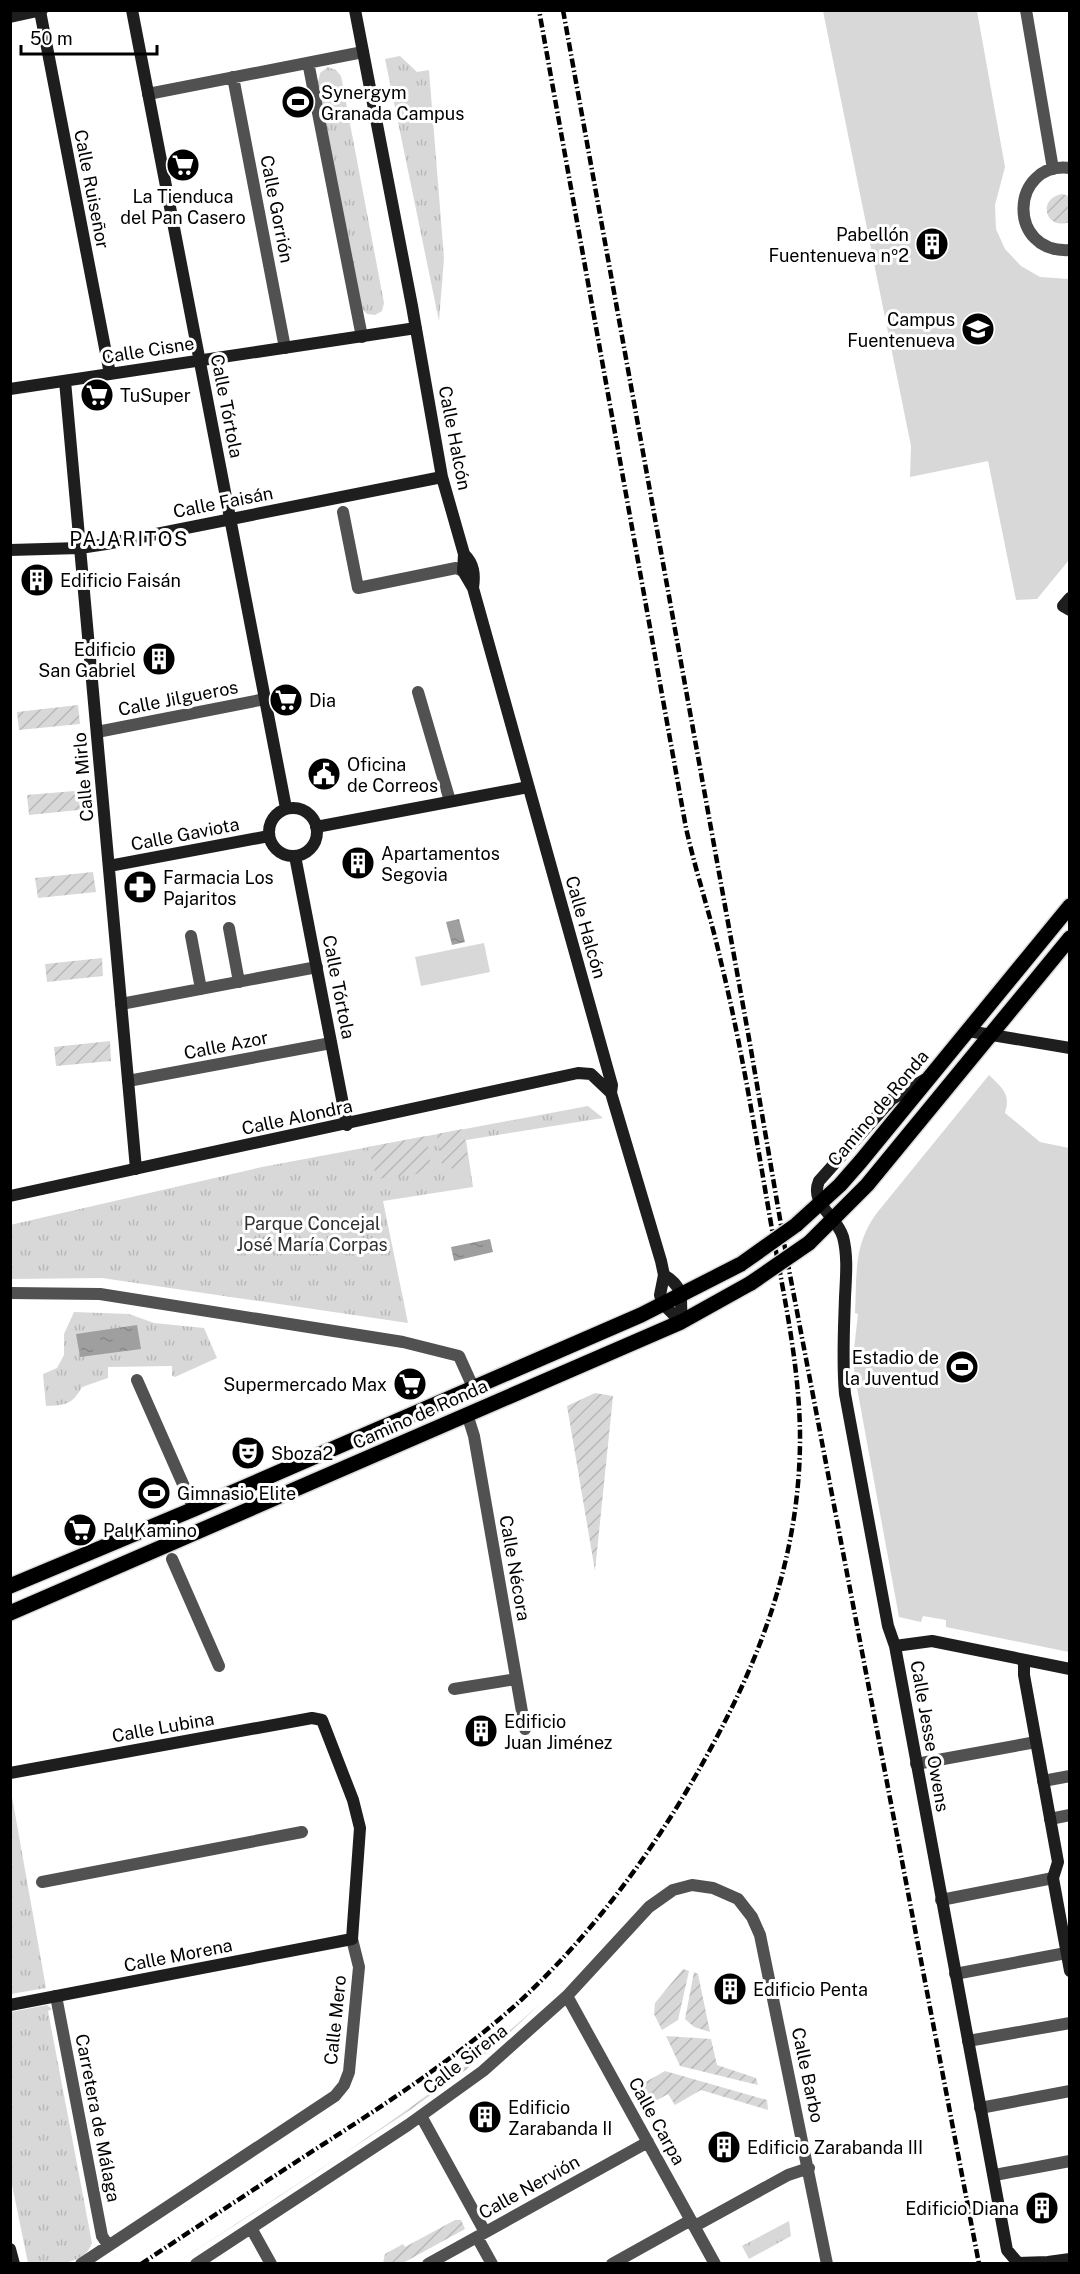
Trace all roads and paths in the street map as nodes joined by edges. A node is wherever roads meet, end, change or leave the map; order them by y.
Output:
1 (132, 10) edge
2 (355, 10) edge
3 (1026, 10) edge
4 (41, 11) edge
5 (10, 17) edge
6 (363, 52) junction
7 (309, 65) junction
8 (233, 77) junction
9 (148, 94) junction
10 (1070, 168) edge
11 (1053, 169) junction
12 (1070, 250) edge
13 (416, 328) junction
14 (362, 336) junction
15 (285, 348) junction
16 (200, 361) junction
17 (110, 374) junction
18 (65, 381) junction
19 (10, 389) edge
20 (442, 477) junction
21 (343, 512) dead end
22 (231, 519) junction
23 (80, 548) junction
24 (10, 550) edge
25 (464, 554) junction
26 (463, 571) junction
27 (473, 588) junction
28 (418, 692) dead end
29 (266, 699) junction
30 (97, 732) junction
31 (528, 787) junction
32 (450, 801) junction
33 (286, 808) junction
34 (316, 827) junction
35 (269, 836) junction
36 (295, 856) junction
37 (109, 866) junction
38 (1070, 906) edge
39 (229, 928) dead end
40 (191, 936) dead end
41 (1070, 938) edge
42 (317, 967) junction
43 (239, 982) junction
44 (201, 989) junction
45 (121, 1004) junction
46 (968, 1031) junction
47 (990, 1036) junction
48 (331, 1044) junction
49 (1070, 1047) edge
50 (603, 1054) junction
51 (591, 1074) junction
52 (128, 1082) junction
53 (611, 1093) junction
54 (347, 1125) junction
55 (136, 1169) junction
56 (10, 1196) edge
57 (820, 1204) junction
58 (834, 1219) junction
59 (664, 1275) junction
60 (10, 1293) edge
61 (681, 1296) junction
62 (663, 1304) junction
63 (681, 1322) junction
64 (136, 1380) dead end
65 (473, 1388) junction
66 (467, 1414) junction
67 (194, 1509) junction
68 (172, 1559) dead end
69 (10, 1586) edge
70 (10, 1613) edge
71 (895, 1646) junction
72 (1024, 1660) junction
73 (219, 1666) dead end
74 (1070, 1669) edge
75 (516, 1679) junction
76 (454, 1689) dead end
77 (322, 1720) joint
78 (525, 1729) dead end
79 (1036, 1742) junction
80 (916, 1764) junction
81 (10, 1773) edge
82 (1070, 1776) edge
83 (1043, 1781) junction
84 (1070, 1815) edge
85 (1050, 1818) junction
86 (302, 1832) dead end
87 (1053, 1878) junction
88 (42, 1882) dead end
89 (738, 1899) joint
90 (941, 1900) junction
91 (352, 1939) junction
92 (1066, 1953) junction
93 (1070, 1971) edge
94 (955, 1974) junction
95 (56, 1996) junction
96 (567, 1996) junction
97 (10, 2005) edge
98 (1070, 2022) edge
99 (968, 2041) junction
100 (1070, 2091) edge
101 (980, 2108) junction
102 (421, 2116) junction
103 (648, 2142) junction
104 (1070, 2161) edge
105 (809, 2168) junction
106 (1000, 2174) dead end
107 (693, 2223) junction
108 (251, 2228) junction
109 (481, 2234) junction
110 (108, 2245) junction
111 (10, 2249) edge
112 (1070, 2259) edge
113 (1048, 2263) edge
114 (14, 2264) edge
115 (81, 2264) edge
116 (196, 2264) edge
117 (270, 2264) edge
118 (428, 2264) edge
119 (492, 2264) edge
120 (612, 2264) edge
121 (715, 2264) edge
122 (827, 2264) edge

1 - 9 street, Calle Tórtola
2 - 6 street, Calle Halcón
3 - 11 street
4 - 5 street
4 - 17 street, Calle Ruiseñor
6 - 7 street
6 - 13 street, Calle Halcón
7 - 8 street
7 - 14 street
8 - 9 street
8 - 15 street, Calle Gorrión
9 - 16 street, Calle Tórtola
10 - 11 street
11 - 12 street
13 - 14 street, Calle Cisne
13 - 20 street, Calle Halcón
14 - 15 street, Calle Cisne
15 - 16 street, Calle Cisne
16 - 17 street, Calle Cisne
16 - 22 street, Calle Tórtola
17 - 18 street, Calle Cisne
18 - 19 street, Calle Cisne
18 - 23 street, Calle Mirlo
20 - 22 street, Calle Faisán
20 - 25 street, Calle Halcón
21 - 26 street
22 - 23 street, Calle Faisán
22 - 29 street, Calle Tórtola
23 - 24 street, Calle Faisán
23 - 30 street, Calle Mirlo
25 - 26 street, Calle Halcón
25 - 27 street, Calle Halcón
26 - 27 street, Calle Halcón
27 - 31 street, Calle Halcón
28 - 32 street
29 - 30 street, Calle Jilgueros
29 - 33 street, Calle Tórtola
30 - 37 street, Calle Mirlo
31 - 32 street
31 - 50 street, Calle Halcón
32 - 34 street
33 - 34 street
33 - 35 street
34 - 36 street
35 - 36 street
35 - 37 street, Calle Gaviota
36 - 42 street, Calle Tórtola
37 - 45 street, Calle Mirlo
38 - 46 main road, Camino de Ronda
39 - 43 street
40 - 44 street
41 - 47 main road, Camino de Ronda
42 - 43 street
42 - 48 street, Calle Tórtola
43 - 44 street
44 - 45 street
45 - 52 street, Calle Mirlo
46 - 47 street
46 - 57 main road, Camino de Ronda
47 - 49 street
47 - 58 main road, Camino de Ronda
48 - 52 street, Calle Azor
48 - 54 street, Calle Tórtola
50 - 51 street
50 - 53 street, Calle Halcón
51 - 53 street
51 - 54 street, Calle Alondra
52 - 55 street, Calle Mirlo
53 - 59 street, Calle Halcón
54 - 55 street, Calle Alondra
55 - 56 street, Calle Alondra
57 - 58 street
57 - 61 main road, Camino de Ronda, bridge
58 - 63 main road, Camino de Ronda, bridge
58 - 71 street, Calle Jesse Owens
59 - 61 street, Calle Halcón
59 - 62 street, Calle Halcón
60 - 65 street
61 - 62 main road, Camino de Ronda
61 - 63 street
62 - 63 street
62 - 65 main road, Camino de Ronda
63 - 66 main road, Camino de Ronda
64 - 67 street
65 - 67 main road, Camino de Ronda
66 - 70 main road, Camino de Ronda
66 - 75 street, Calle Nécora
67 - 69 main road, Camino de Ronda
68 - 73 street
71 - 72 street
71 - 80 street, Calle Jesse Owens
72 - 74 street
72 - 79 street
75 - 76 street
75 - 78 street, Calle Nécora
77 - 81 street, Calle Lubina
77 - 91 street, Calle Mero
79 - 80 street
79 - 83 street
80 - 90 street, Calle Jesse Owens
82 - 83 street
83 - 85 street
84 - 85 street
85 - 87 street
86 - 88 street
87 - 90 street
87 - 92 street
89 - 96 street, Calle Sirena
89 - 105 street, Calle Barbo
90 - 94 street, Calle Jesse Owens
91 - 95 street, Calle Morena
91 - 110 street, Calle Mero
92 - 93 street
92 - 94 street
94 - 99 street, Calle Jesse Owens
95 - 97 street, Calle Morena
95 - 110 street, Carretera de Málaga
96 - 102 street, Calle Sirena
96 - 103 street, Calle Carpa
98 - 99 street
99 - 101 street, Calle Jesse Owens
100 - 101 street
101 - 113 street, Calle Jesse Owens
102 - 108 street, Calle Sirena
102 - 109 street
103 - 107 street, Calle Carpa
103 - 109 street, Calle Nervión
104 - 106 street
105 - 107 street
105 - 122 street, Calle Barbo
107 - 120 street
107 - 121 street, Calle Carpa
108 - 116 street, Calle Sirena
108 - 117 street
109 - 118 street, Calle Nervión
109 - 119 street
110 - 115 street, Calle Mero
111 - 114 street
112 - 113 street

